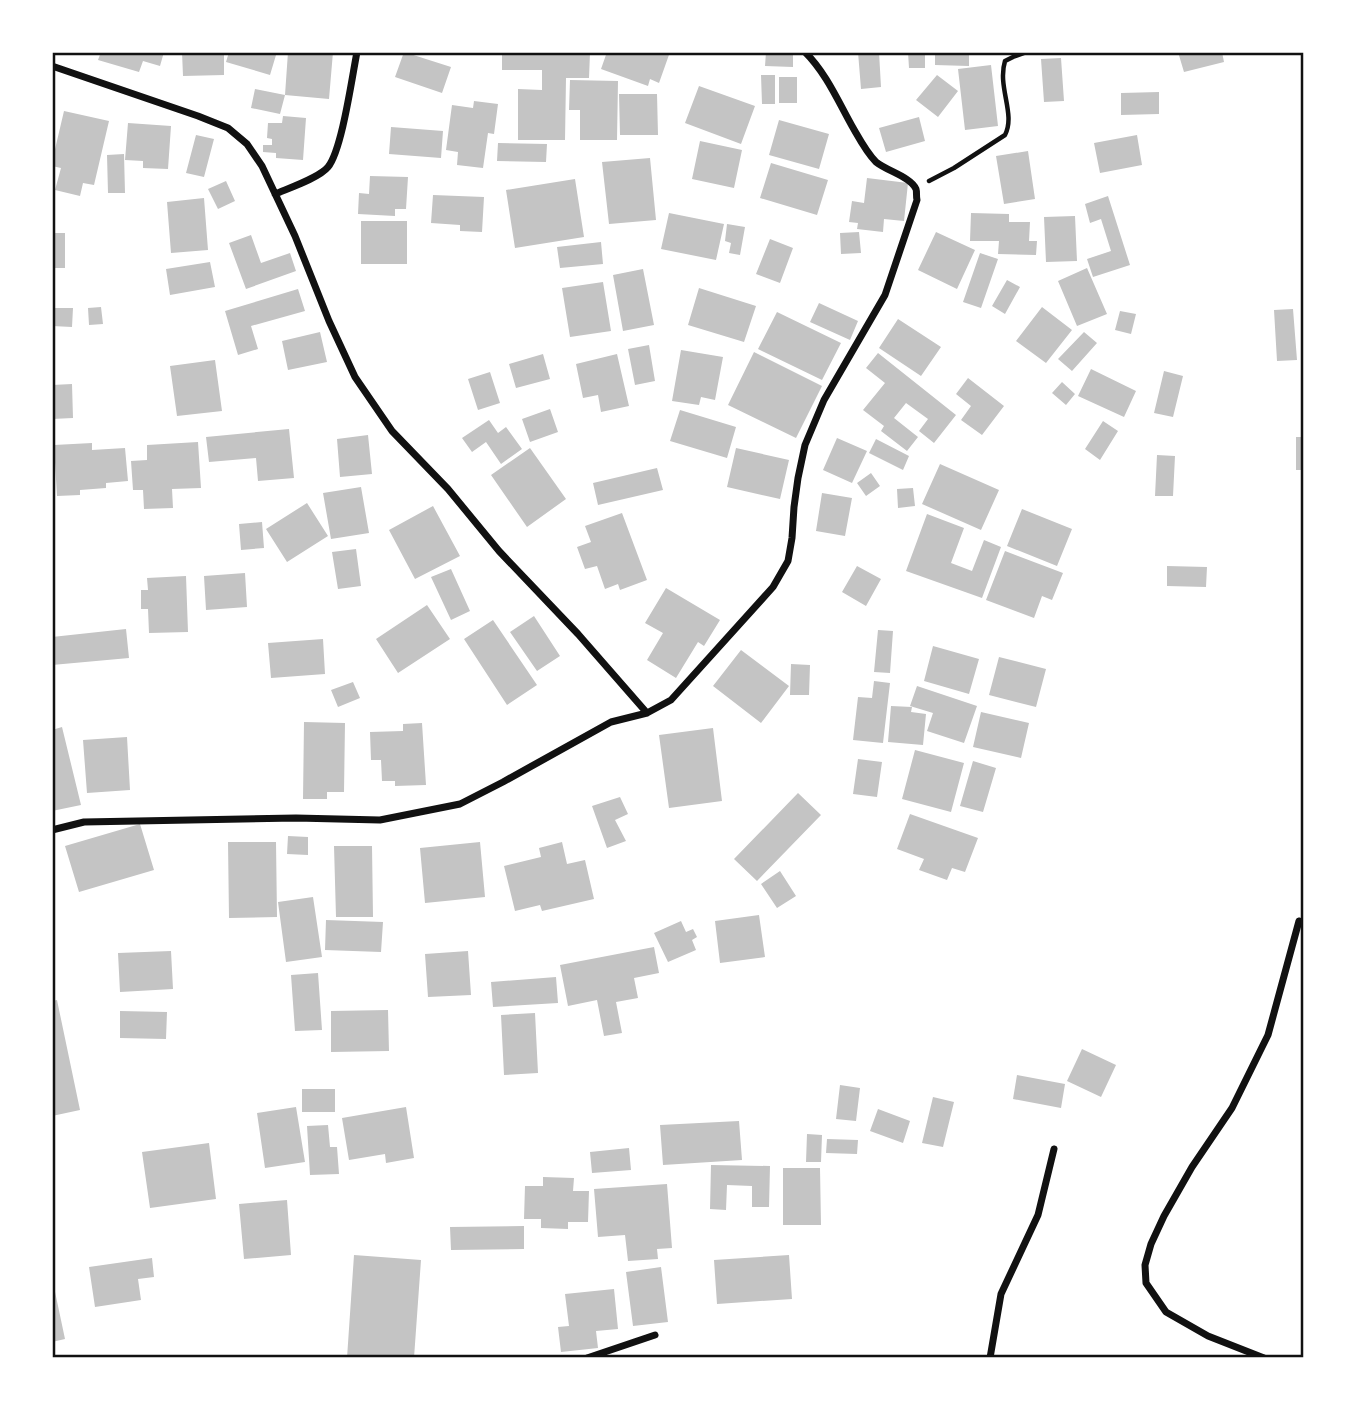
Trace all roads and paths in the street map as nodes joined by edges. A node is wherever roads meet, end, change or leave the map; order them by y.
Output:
1 (357, 52) edge
2 (806, 52) edge
3 (1027, 52) edge
4 (52, 66) edge
5 (915, 187) junction
6 (275, 194) junction
7 (647, 713) junction
8 (52, 830) edge
9 (1299, 921) dead end
10 (1054, 1149) dead end
11 (655, 1335) dead end
12 (587, 1357) edge
13 (990, 1357) edge
14 (1264, 1357) edge

1 - 6 street
2 - 5 street
3 - 5 path
4 - 6 street
5 - 7 street
6 - 7 street
7 - 8 street
9 - 14 street
10 - 13 street
11 - 12 street

